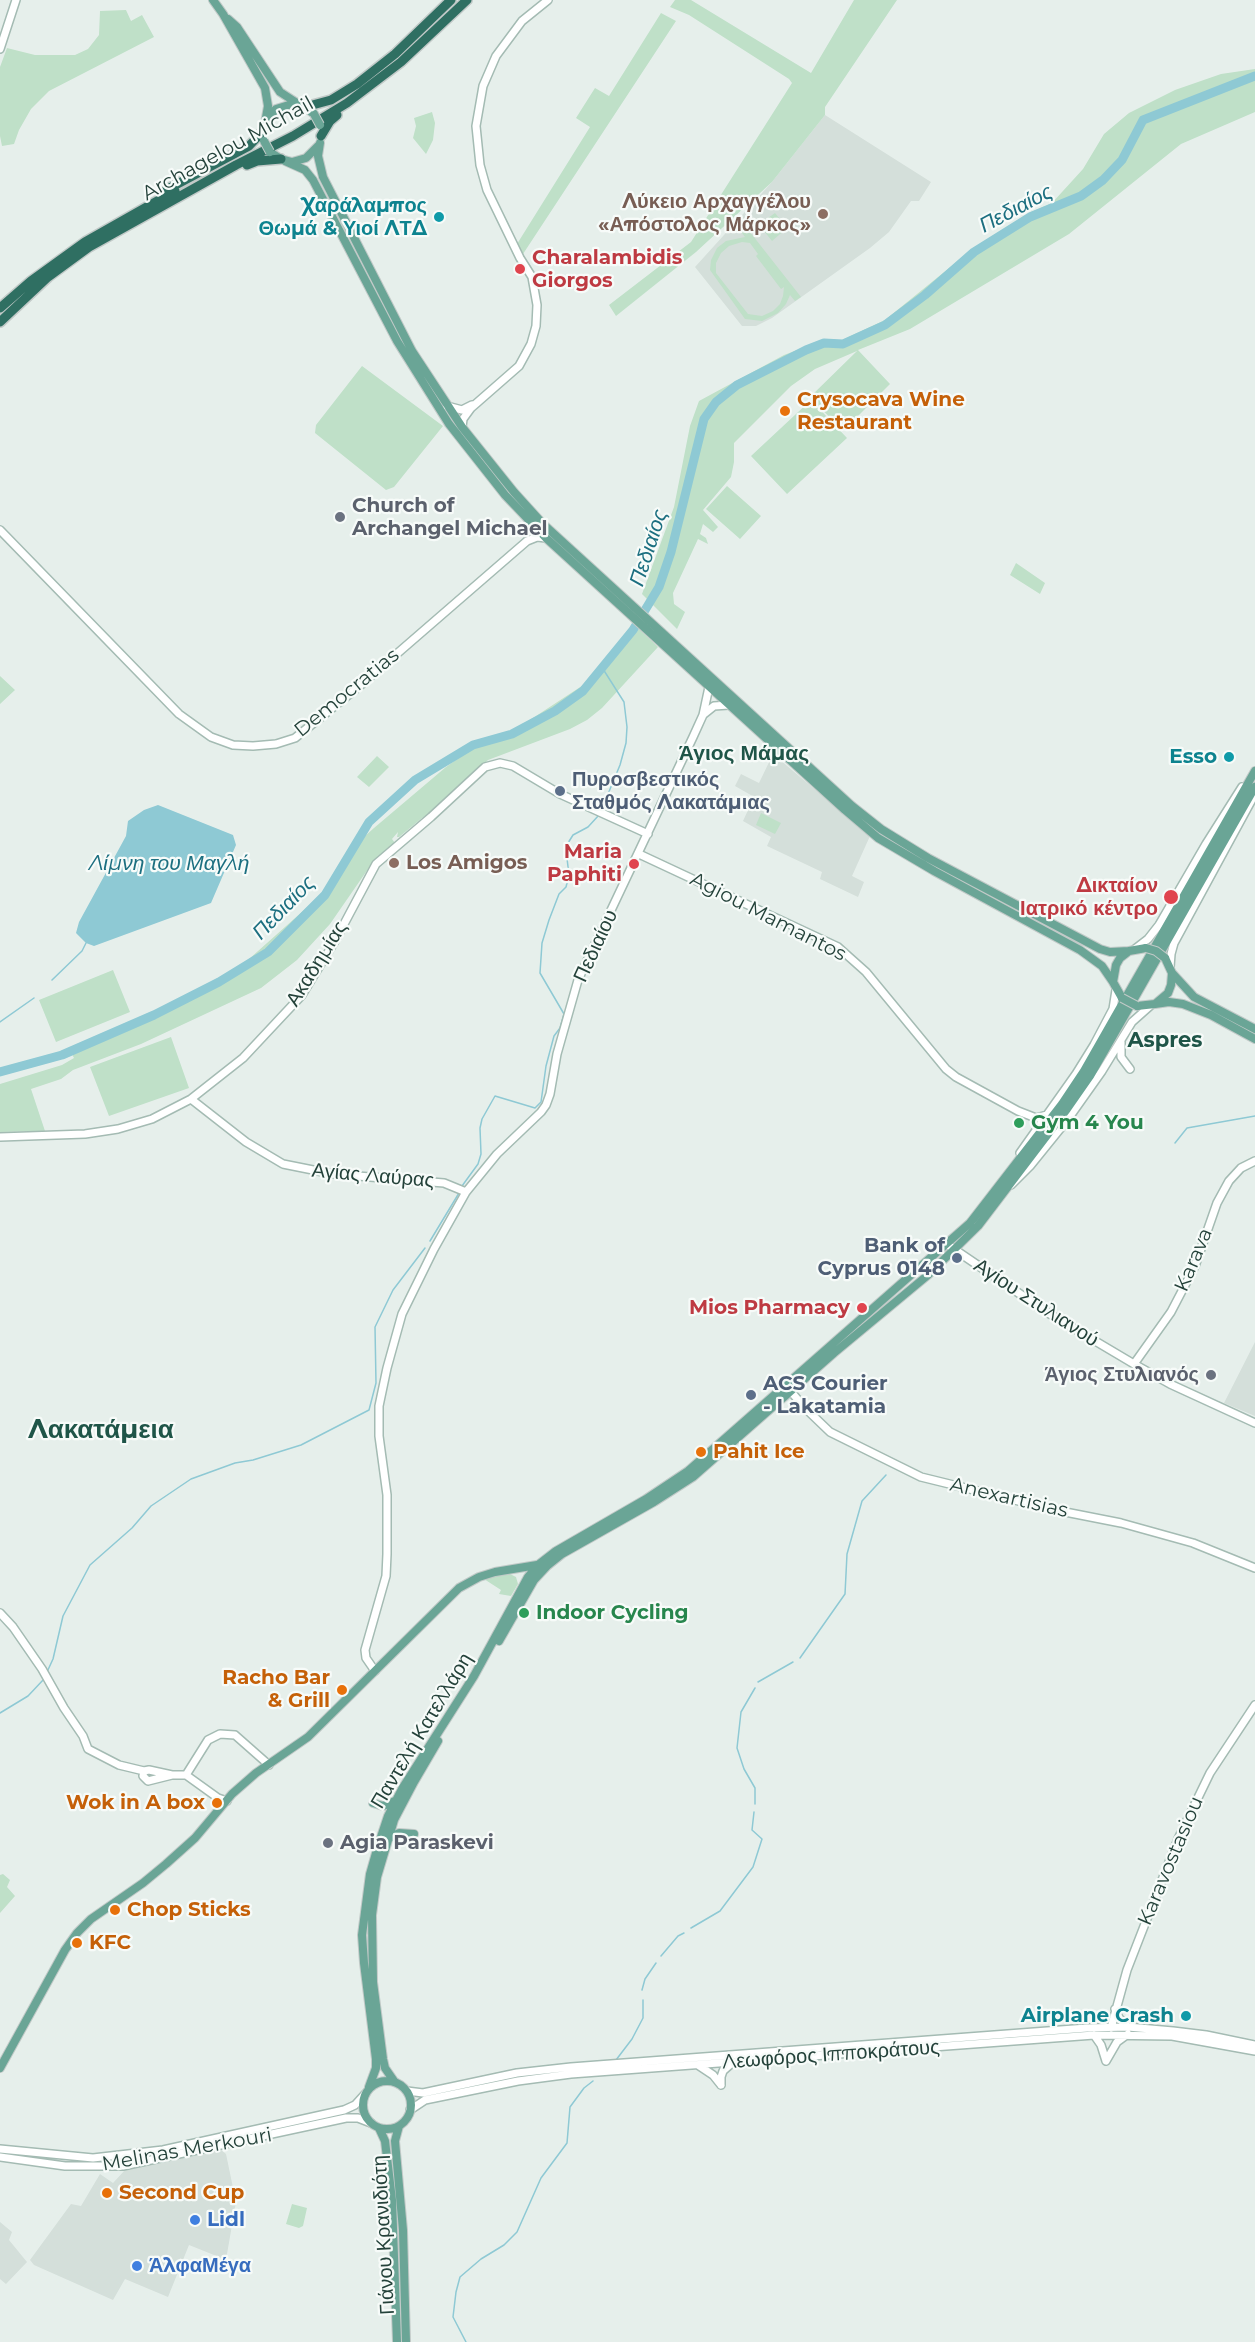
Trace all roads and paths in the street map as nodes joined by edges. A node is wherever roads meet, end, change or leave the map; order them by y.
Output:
1 (16, 0) edge
2 (213, 0) edge
3 (451, 0) edge
4 (459, 0) edge
5 (467, 0) edge
6 (475, 0) edge
7 (548, 0) edge
8 (223, 14) junction
9 (0, 49) edge
10 (303, 106) junction
11 (264, 127) junction
12 (320, 139) junction
13 (283, 160) junction
14 (31, 281) junction
15 (29, 295) junction
16 (11, 297) junction
17 (0, 298) edge
18 (0, 308) edge
19 (0, 322) edge
20 (479, 401) junction
21 (447, 406) junction
22 (462, 427) junction
23 (532, 524) junction
24 (0, 530) edge
25 (546, 538) junction
26 (527, 541) junction
27 (628, 608) junction
28 (664, 641) junction
29 (709, 687) junction
30 (729, 705) junction
31 (703, 715) junction
32 (1255, 772) edge
33 (1255, 787) edge
34 (1255, 794) edge
35 (648, 834) junction
36 (639, 854) junction
37 (1132, 950) junction
38 (1171, 970) junction
39 (1115, 986) junction
40 (1153, 1005) junction
41 (1255, 1029) edge
42 (1121, 1039) junction
43 (1255, 1039) edge
44 (1130, 1069) dead end
45 (191, 1100) junction
46 (1018, 1111) junction
47 (1047, 1115) junction
48 (1033, 1134) junction
49 (0, 1137) edge
50 (1255, 1161) edge
51 (1010, 1186) junction
52 (463, 1190) junction
53 (997, 1190) junction
54 (948, 1245) junction
55 (955, 1250) junction
56 (1134, 1364) junction
57 (788, 1388) junction
58 (1255, 1423) edge
59 (538, 1565) junction
60 (1255, 1568) edge
61 (507, 1570) junction
62 (531, 1579) junction
63 (0, 1613) edge
64 (375, 1671) junction
65 (1255, 1705) edge
66 (269, 1765) junction
67 (186, 1775) junction
68 (227, 1801) junction
69 (395, 1801) junction
70 (373, 1803) dead end
71 (414, 1834) dead end
72 (388, 1839) junction
73 (1115, 2009) junction
74 (1114, 2028) junction
75 (1096, 2031) junction
76 (1128, 2031) junction
77 (1255, 2045) edge
78 (1255, 2051) edge
79 (732, 2063) junction
80 (698, 2065) junction
81 (0, 2068) edge
82 (394, 2081) junction
83 (367, 2090) junction
84 (407, 2091) junction
85 (410, 2110) junction
86 (375, 2126) junction
87 (399, 2126) junction
88 (0, 2149) edge
89 (0, 2157) edge
90 (397, 2342) edge
91 (406, 2342) edge

1 - 9 street
2 - 8 main road
3 - 10 highway
4 - 14 highway, Archagelou Michail
5 - 15 highway, Archagelou Michail
6 - 12 highway
7 - 20 street
8 - 10 main road
8 - 11 main road
10 - 11 main road
10 - 12 main road, bridge
11 - 13 main road, bridge
11 - 14 highway
12 - 13 main road
12 - 21 main road
13 - 15 highway
13 - 23 main road
14 - 16 highway, Archagelou Michail
15 - 19 highway, Archagelou Michail
16 - 17 street
16 - 18 highway, Archagelou Michail
20 - 21 street
20 - 22 street
21 - 22 main road
22 - 27 main road
23 - 25 main road
23 - 26 street
24 - 26 street, Democratias
25 - 26 street
25 - 27 main road
27 - 28 main road
28 - 29 main road
28 - 37 main road
29 - 30 main road
29 - 31 street, Πεδιαίου
30 - 31 street
30 - 39 main road
31 - 35 street, Πεδιαίου
32 - 37 street
32 - 53 main road
33 - 51 main road
34 - 38 street
35 - 36 street, Πεδιαίου
35 - 45 street, Ακαδημίας
36 - 46 street, Agiou Mamantos
36 - 52 street, Πεδιαίου
37 - 38 main road, bridge
37 - 39 main road
38 - 40 main road
38 - 41 main road
39 - 40 main road, bridge
39 - 47 street
40 - 42 street
40 - 43 main road
42 - 44 street
42 - 51 street
45 - 49 street, Ακαδημίας
45 - 52 street, Αγίας Λαύρας
46 - 47 street, Agiou Mamantos
46 - 48 street, Agiou Mamantos
47 - 48 street
48 - 53 street
50 - 56 street, Karava
51 - 55 main road
52 - 64 street, Πεδιαίου
53 - 54 main road
54 - 55 street, Αγίου Στυλιανού
54 - 57 main road
55 - 56 street, Αγίου Στυλιανού
55 - 57 main road
56 - 58 street, Αγίου Στυλιανού
57 - 59 main road
57 - 60 street, Anexartisias
57 - 62 main road
59 - 61 main road
59 - 62 main road
61 - 62 main road
61 - 64 main road
62 - 69 main road, Παντελή Κατελλάρη
62 - 72 main road, Παντελή Κατελλάρη
63 - 67 street
64 - 66 main road
65 - 73 street, Karavostasiou
66 - 67 street
66 - 68 main road
67 - 68 street
68 - 81 main road
69 - 70 main road
69 - 83 main road, Παντελή Κατελλάρη
71 - 72 main road
72 - 82 main road, Παντελή Κατελλάρη
73 - 74 street, Karavostasiou
73 - 75 street
73 - 76 street
74 - 75 street, Λεωφόρος Ιπποκράτους
74 - 76 street, Λεωφόρος Ιπποκράτους
75 - 76 street, Λεωφόρος Ιπποκράτους
75 - 76 street
75 - 79 street, Λεωφόρος Ιπποκράτους
75 - 84 street, Λεωφόρος Ιπποκράτους
76 - 77 street
76 - 78 street, Λεωφόρος Ιπποκράτους
79 - 80 street, Λεωφόρος Ιπποκράτους
79 - 80 street
80 - 85 street, Λεωφόρος Ιπποκράτους
82 - 83 main road
82 - 84 main road
83 - 86 main road
83 - 88 street, Melinas Merkouri
84 - 85 main road
85 - 87 main road
86 - 87 main road
86 - 89 street, Melinas Merkouri
86 - 90 main road, Γιάνου Κρανιδιότη
87 - 91 main road, Γιάνου Κρανιδιότη

